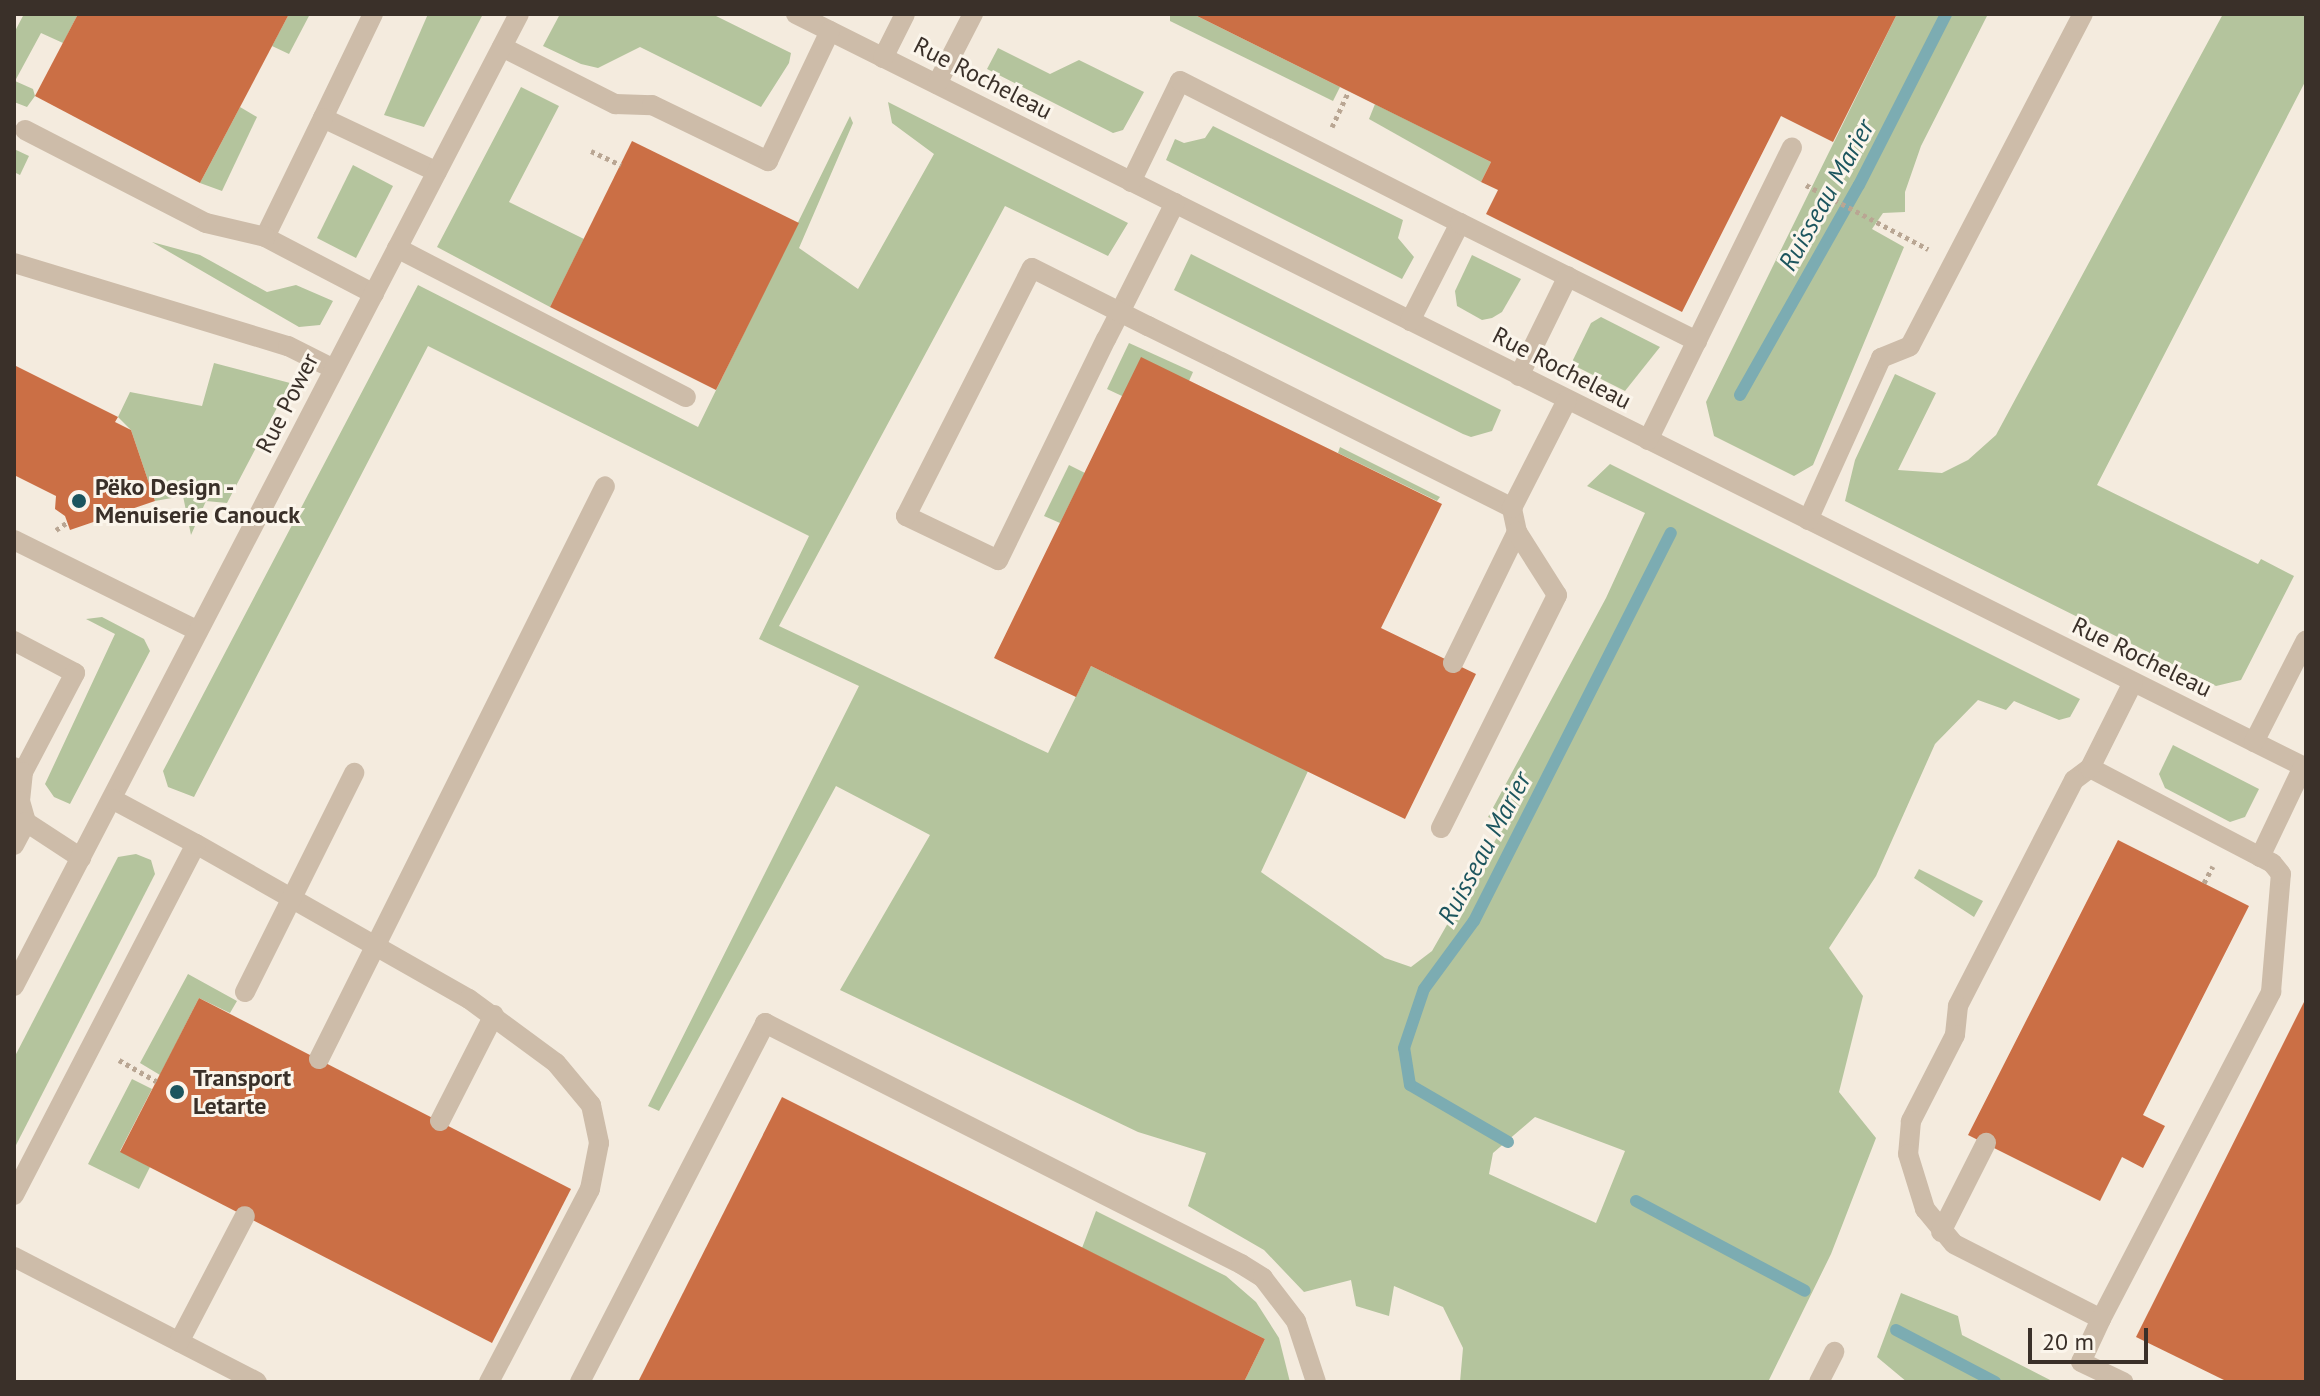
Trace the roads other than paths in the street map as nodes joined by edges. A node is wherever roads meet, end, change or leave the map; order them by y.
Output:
1 (373, 14) edge
2 (519, 14) edge
3 (796, 14) edge
4 (905, 14) edge
5 (973, 14) edge
6 (2083, 14) edge
7 (830, 31) junction
8 (502, 47) junction
9 (883, 58) junction
10 (937, 84) junction
11 (323, 118) junction
12 (25, 130) dead end
13 (1792, 147) dead end
14 (437, 172) junction
15 (1131, 182) junction
16 (1175, 203) junction
17 (1460, 223) junction
18 (265, 237) junction
19 (397, 248) junction
20 (14, 263) edge
21 (1568, 276) junction
22 (374, 294) junction
23 (1120, 312) junction
24 (1410, 321) junction
25 (1697, 341) junction
26 (334, 369) junction
27 (1519, 376) junction
28 (686, 397) dead end
29 (1567, 400) junction
30 (1648, 440) junction
31 (605, 486) dead end
32 (1512, 508) junction
33 (1808, 520) junction
34 (1517, 532) junction
35 (14, 540) edge
36 (198, 631) junction
37 (2306, 640) edge
38 (14, 641) edge
39 (1453, 663) dead end
40 (2133, 682) junction
41 (2254, 742) junction
42 (2090, 768) junction
43 (2304, 768) edge
44 (19, 769) edge
45 (354, 773) dead end
46 (112, 799) junction
47 (26, 822) junction
48 (1441, 828) dead end
49 (196, 844) junction
50 (14, 845) edge
51 (2260, 857) junction
52 (81, 858) junction
53 (292, 897) junction
54 (379, 945) junction
55 (14, 986) edge
56 (245, 992) dead end
57 (494, 1015) junction
58 (319, 1059) dead end
59 (440, 1121) dead end
60 (1986, 1143) dead end
61 (14, 1195) edge
62 (245, 1216) dead end
63 (1941, 1232) junction
64 (14, 1257) edge
65 (2101, 1319) junction
66 (179, 1342) junction
67 (1834, 1352) dead end
68 (257, 1382) edge
69 (489, 1382) edge
70 (580, 1382) edge
71 (1316, 1382) edge
72 (1819, 1382) edge
73 (2123, 1382) edge

1 - 11 street
2 - 8 street, Rue Power
3 - 7 street, Rue Rocheleau
4 - 9 street
5 - 10 street
6 - 33 street
7 - 8 street
7 - 9 street, Rue Rocheleau
8 - 14 street, Rue Power
9 - 10 street, Rue Rocheleau
10 - 15 street, Rue Rocheleau
11 - 14 street
11 - 18 street
12 - 18 street
13 - 25 street
14 - 19 street, Rue Power
15 - 16 street, Rue Rocheleau
15 - 17 street
16 - 23 street
16 - 24 street, Rue Rocheleau
17 - 21 street
17 - 24 street
18 - 22 street
19 - 22 street, Rue Power
19 - 28 street
20 - 26 street
21 - 25 street
21 - 27 street
22 - 26 street, Rue Power
23 - 23 street
23 - 32 street
24 - 27 street, Rue Rocheleau
25 - 30 street
26 - 36 street, Rue Power
27 - 29 street, Rue Rocheleau
29 - 30 street, Rue Rocheleau
29 - 32 street
30 - 33 street, Rue Rocheleau
31 - 54 street
32 - 34 street
33 - 40 street, Rue Rocheleau
34 - 39 street
34 - 48 street
35 - 36 street
36 - 46 street, Rue Power
37 - 41 street
38 - 44 street
40 - 41 street, Rue Rocheleau
40 - 42 street
41 - 43 street, Rue Rocheleau
42 - 51 street
42 - 63 street
43 - 51 street
44 - 47 street
45 - 53 street
46 - 49 street
46 - 52 street, Rue Power
47 - 50 street
47 - 52 street
49 - 53 street
49 - 61 street
51 - 65 street
52 - 55 street, Rue Power
53 - 54 street
53 - 56 street
54 - 57 street
54 - 58 street
57 - 59 street
57 - 69 street
60 - 63 street
62 - 66 street
63 - 65 street
64 - 66 street
65 - 73 street
66 - 68 street
67 - 72 street
70 - 71 street

